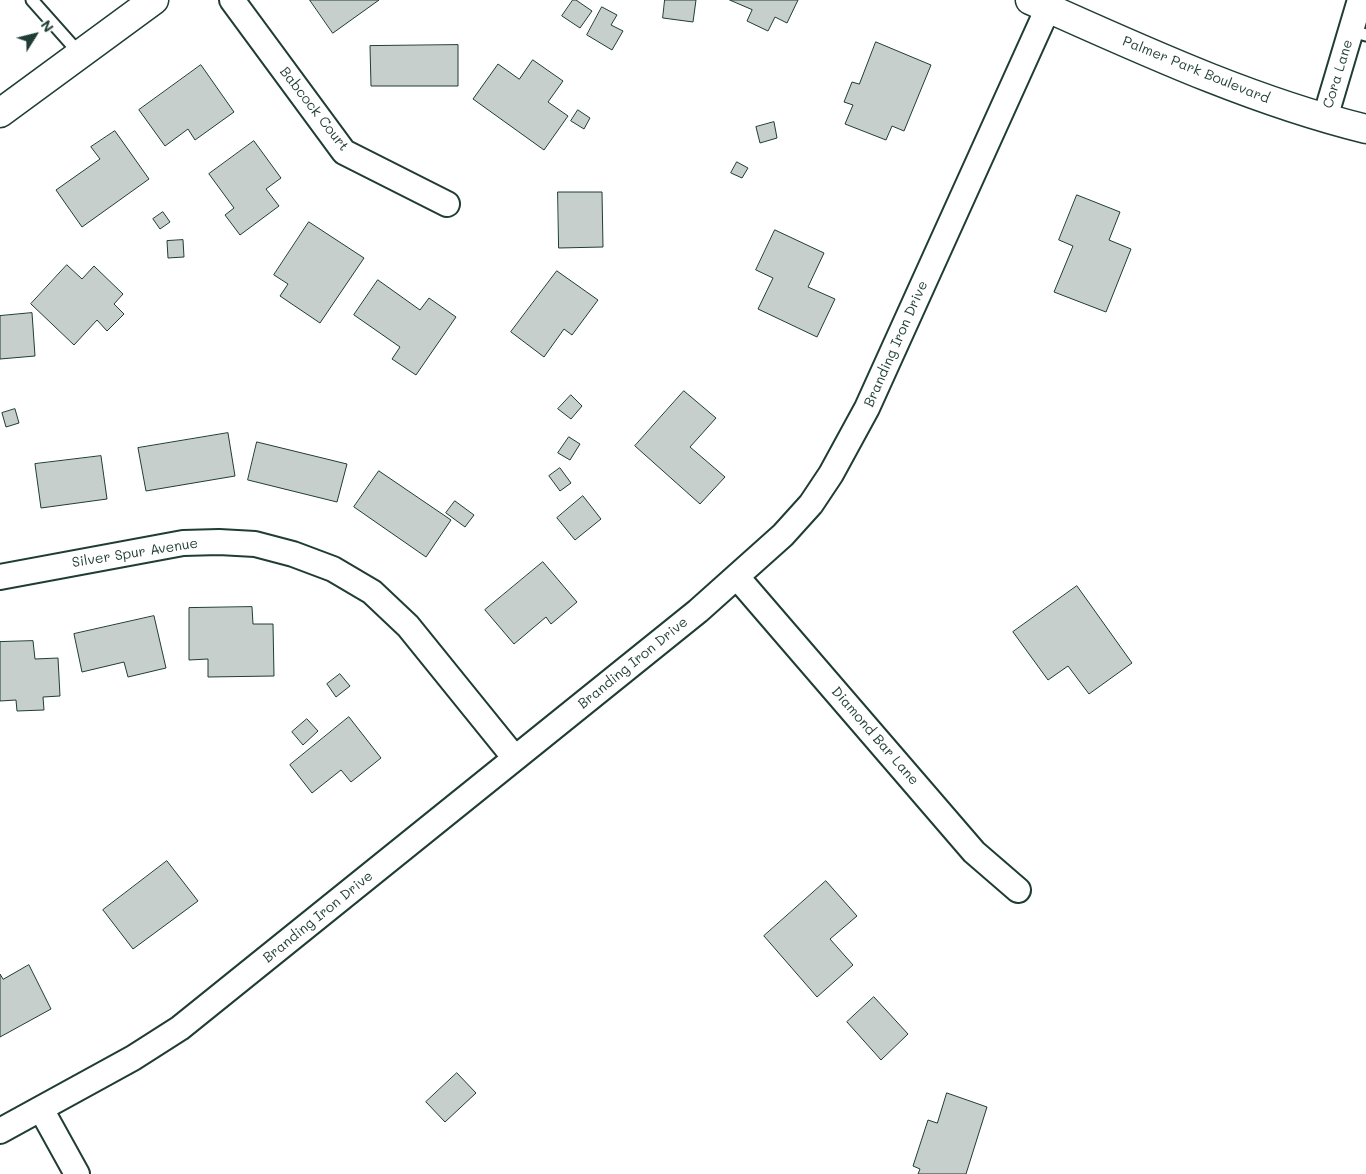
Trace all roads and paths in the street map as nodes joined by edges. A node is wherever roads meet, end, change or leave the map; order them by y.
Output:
1 (32, 0) edge
2 (154, 0) edge
3 (232, 0) edge
4 (1360, 0) edge
5 (1039, 4) edge
6 (1358, 33) edge
7 (80, 54) junction
8 (0, 113) edge
9 (1324, 118) junction
10 (1366, 129) edge
11 (447, 204) dead end
12 (737, 576) junction
13 (0, 577) edge
14 (514, 757) junction
15 (1018, 890) dead end
16 (41, 1109) junction
17 (0, 1131) edge
18 (77, 1174) edge

1 - 7 lane
2 - 7 main road
3 - 11 street, Babcock Court
4 - 6 street, Cora Lane
5 - 9 main road, Palmer Park Boulevard
5 - 12 street, Branding Iron Drive
6 - 9 street, Cora Lane
7 - 8 main road
9 - 10 main road, Palmer Park Boulevard
12 - 14 street, Branding Iron Drive
12 - 15 street, Diamond Bar Lane
13 - 14 street, Silver Spur Avenue
14 - 16 street, Branding Iron Drive
16 - 17 street, Branding Iron Drive
16 - 18 street

